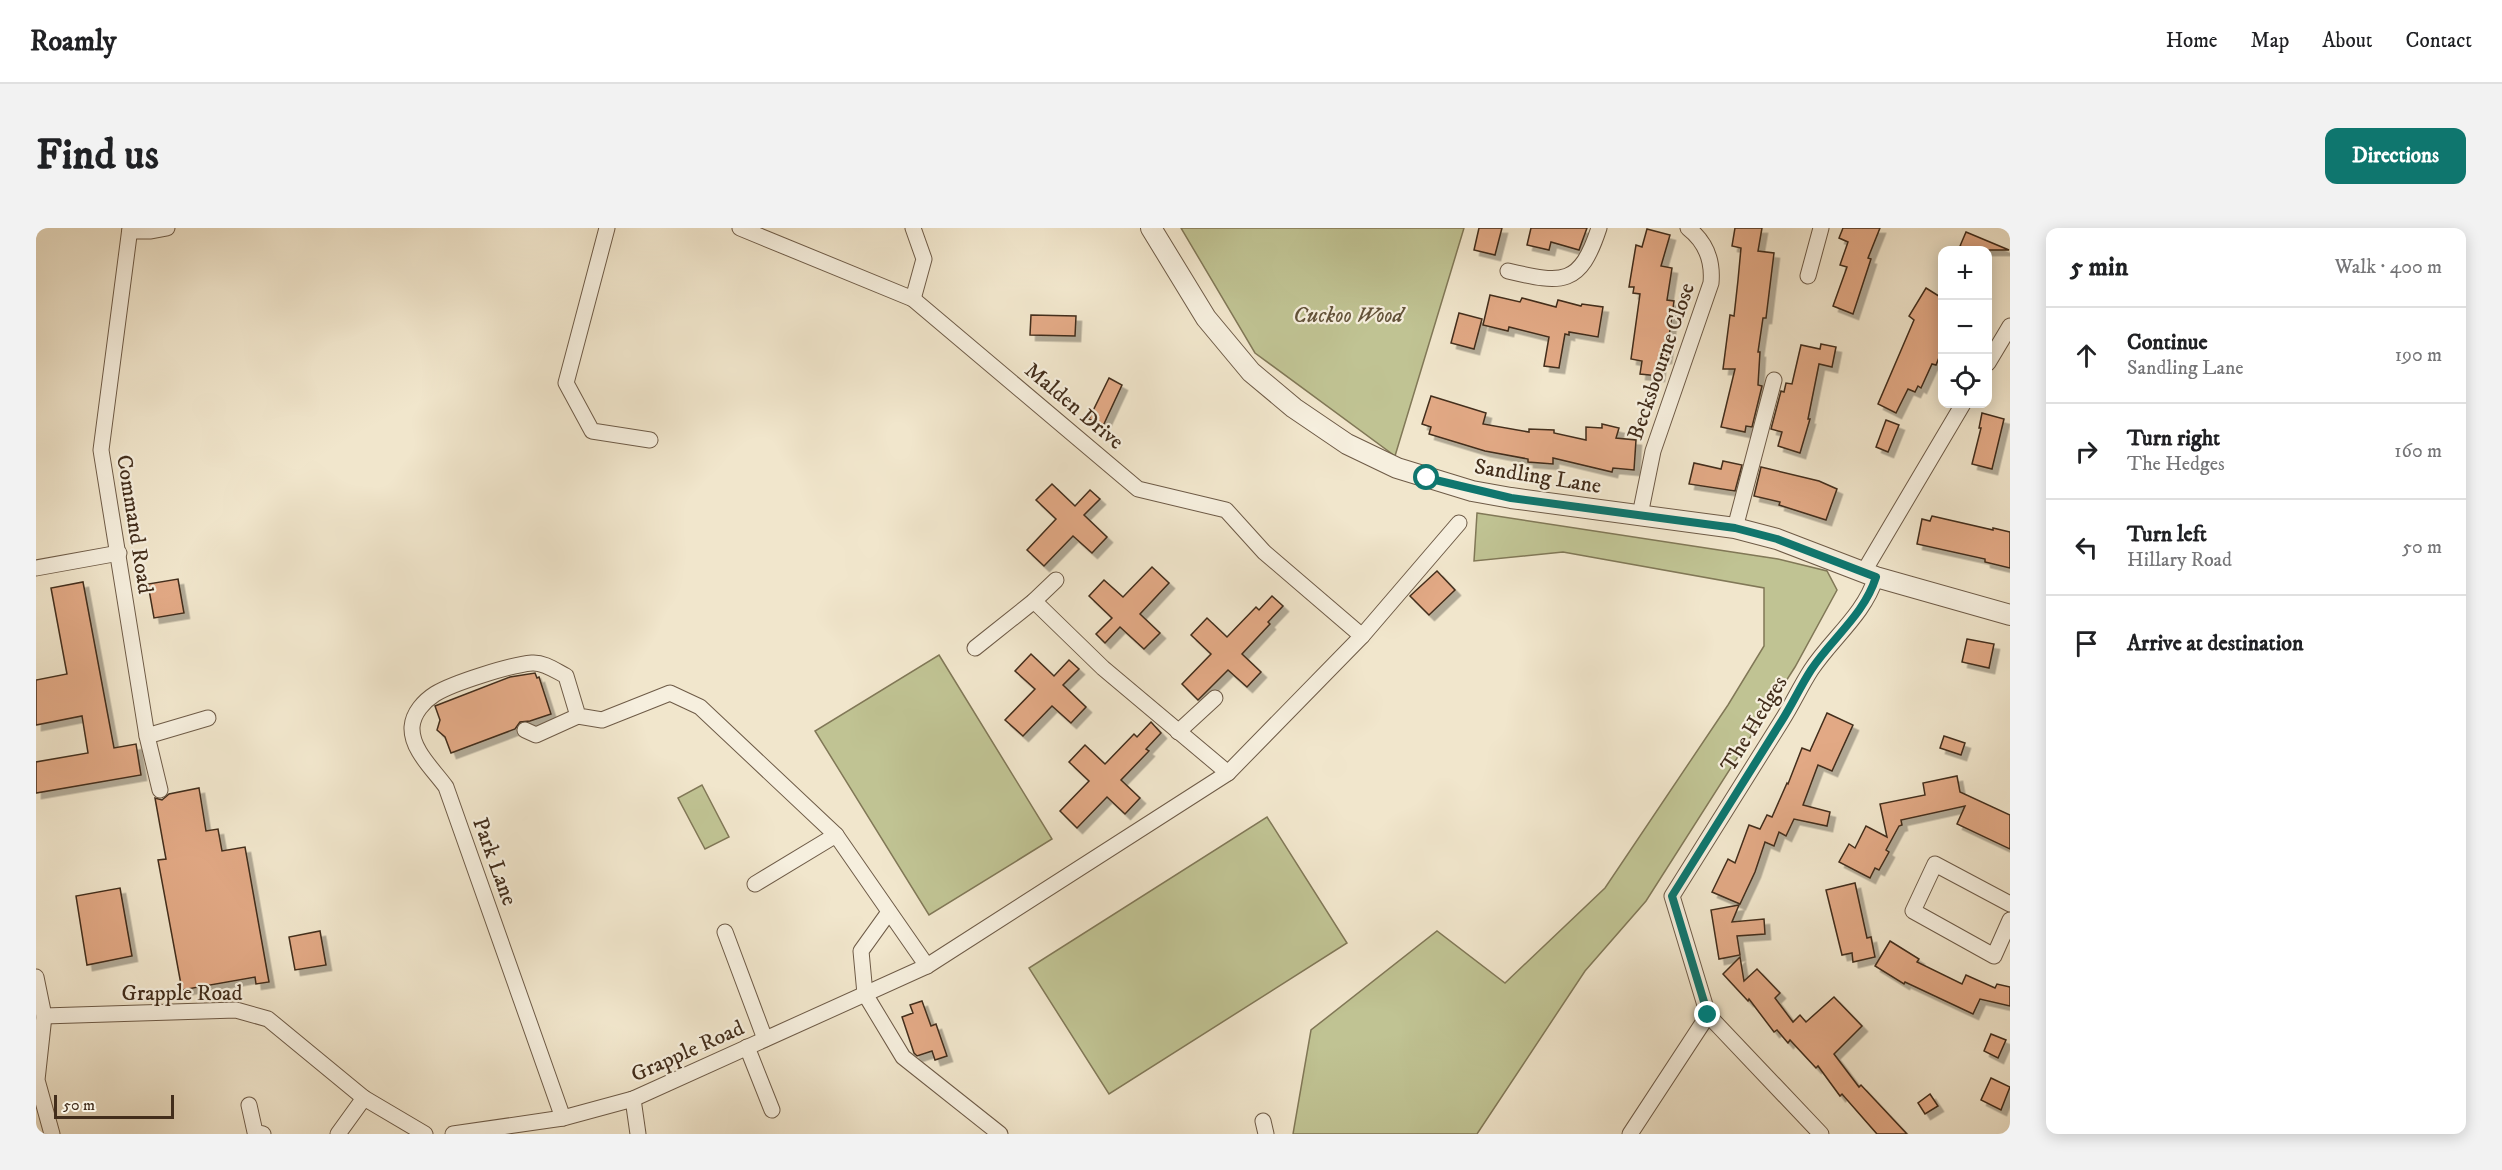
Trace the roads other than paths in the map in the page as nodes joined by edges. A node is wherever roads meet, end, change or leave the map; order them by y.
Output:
1 (167, 228) edge
2 (607, 228) edge
3 (740, 228) edge
4 (913, 228) edge
5 (1151, 228) edge
6 (1599, 228) edge
7 (1689, 228) edge
8 (1821, 228) edge
9 (130, 229) edge
10 (1508, 272) dead end
11 (1808, 276) dead end
12 (913, 299) junction
13 (2010, 326) edge
14 (1992, 356) edge
15 (1774, 380) dead end
16 (1961, 408) edge
17 (650, 440) dead end
18 (1640, 515) junction
19 (1459, 523) dead end
20 (1735, 528) junction
21 (119, 553) junction
22 (36, 568) edge
23 (1869, 575) junction
24 (1056, 580) dead end
25 (1034, 601) junction
26 (2010, 615) edge
27 (1362, 636) junction
28 (975, 648) dead end
29 (1215, 698) dead end
30 (578, 716) junction
31 (208, 718) dead end
32 (525, 730) dead end
33 (1178, 732) junction
34 (147, 736) junction
35 (1228, 773) junction
36 (160, 790) dead end
37 (836, 835) junction
38 (755, 884) dead end
39 (2010, 904) edge
40 (890, 912) junction
41 (2008, 929) edge
42 (725, 932) dead end
43 (927, 966) junction
44 (36, 976) edge
45 (865, 994) junction
46 (1708, 1015) junction
47 (44, 1016) junction
48 (765, 1040) junction
49 (747, 1047) junction
50 (364, 1098) junction
51 (633, 1099) junction
52 (249, 1105) dead end
53 (772, 1110) dead end
54 (563, 1118) junction
55 (52, 1134) edge
56 (263, 1134) edge
57 (338, 1134) edge
58 (425, 1134) edge
59 (453, 1134) edge
60 (638, 1134) edge
61 (1000, 1134) edge
62 (1630, 1134) edge
63 (1821, 1134) edge

1 - 9 street
2 - 17 street
3 - 12 street, Malden Drive
4 - 12 street
5 - 18 street, Sandling Lane
6 - 10 street
7 - 18 street, Becksbourne Close
8 - 11 street
9 - 21 street, Command Road
12 - 27 street, Malden Drive
13 - 14 street
15 - 20 street
16 - 23 street, The Hedges
18 - 20 street, Sandling Lane
19 - 27 street, Grapple Road
20 - 23 street, Sandling Lane
21 - 22 street
21 - 34 street, Command Road
23 - 26 street, Sandling Lane
23 - 46 street, The Hedges
24 - 25 street
25 - 28 street
25 - 33 street
27 - 35 street, Grapple Road
29 - 33 street
30 - 32 street
30 - 37 street
30 - 54 street, Park Lane
31 - 34 street
33 - 35 street
34 - 36 street, Command Road
35 - 43 street, Grapple Road
37 - 38 street
37 - 40 street
39 - 41 street
40 - 43 street
40 - 45 street
42 - 48 street
43 - 45 street, Grapple Road
44 - 47 street
45 - 48 street, Grapple Road
45 - 61 street
46 - 62 street
46 - 63 street
47 - 50 street, Grapple Road
47 - 55 street
48 - 49 street, Grapple Road
49 - 51 street, Grapple Road
49 - 53 street
50 - 57 street
50 - 58 street, Grapple Road
51 - 54 street, Grapple Road
51 - 60 street
52 - 56 street
54 - 59 street, Grapple Road

